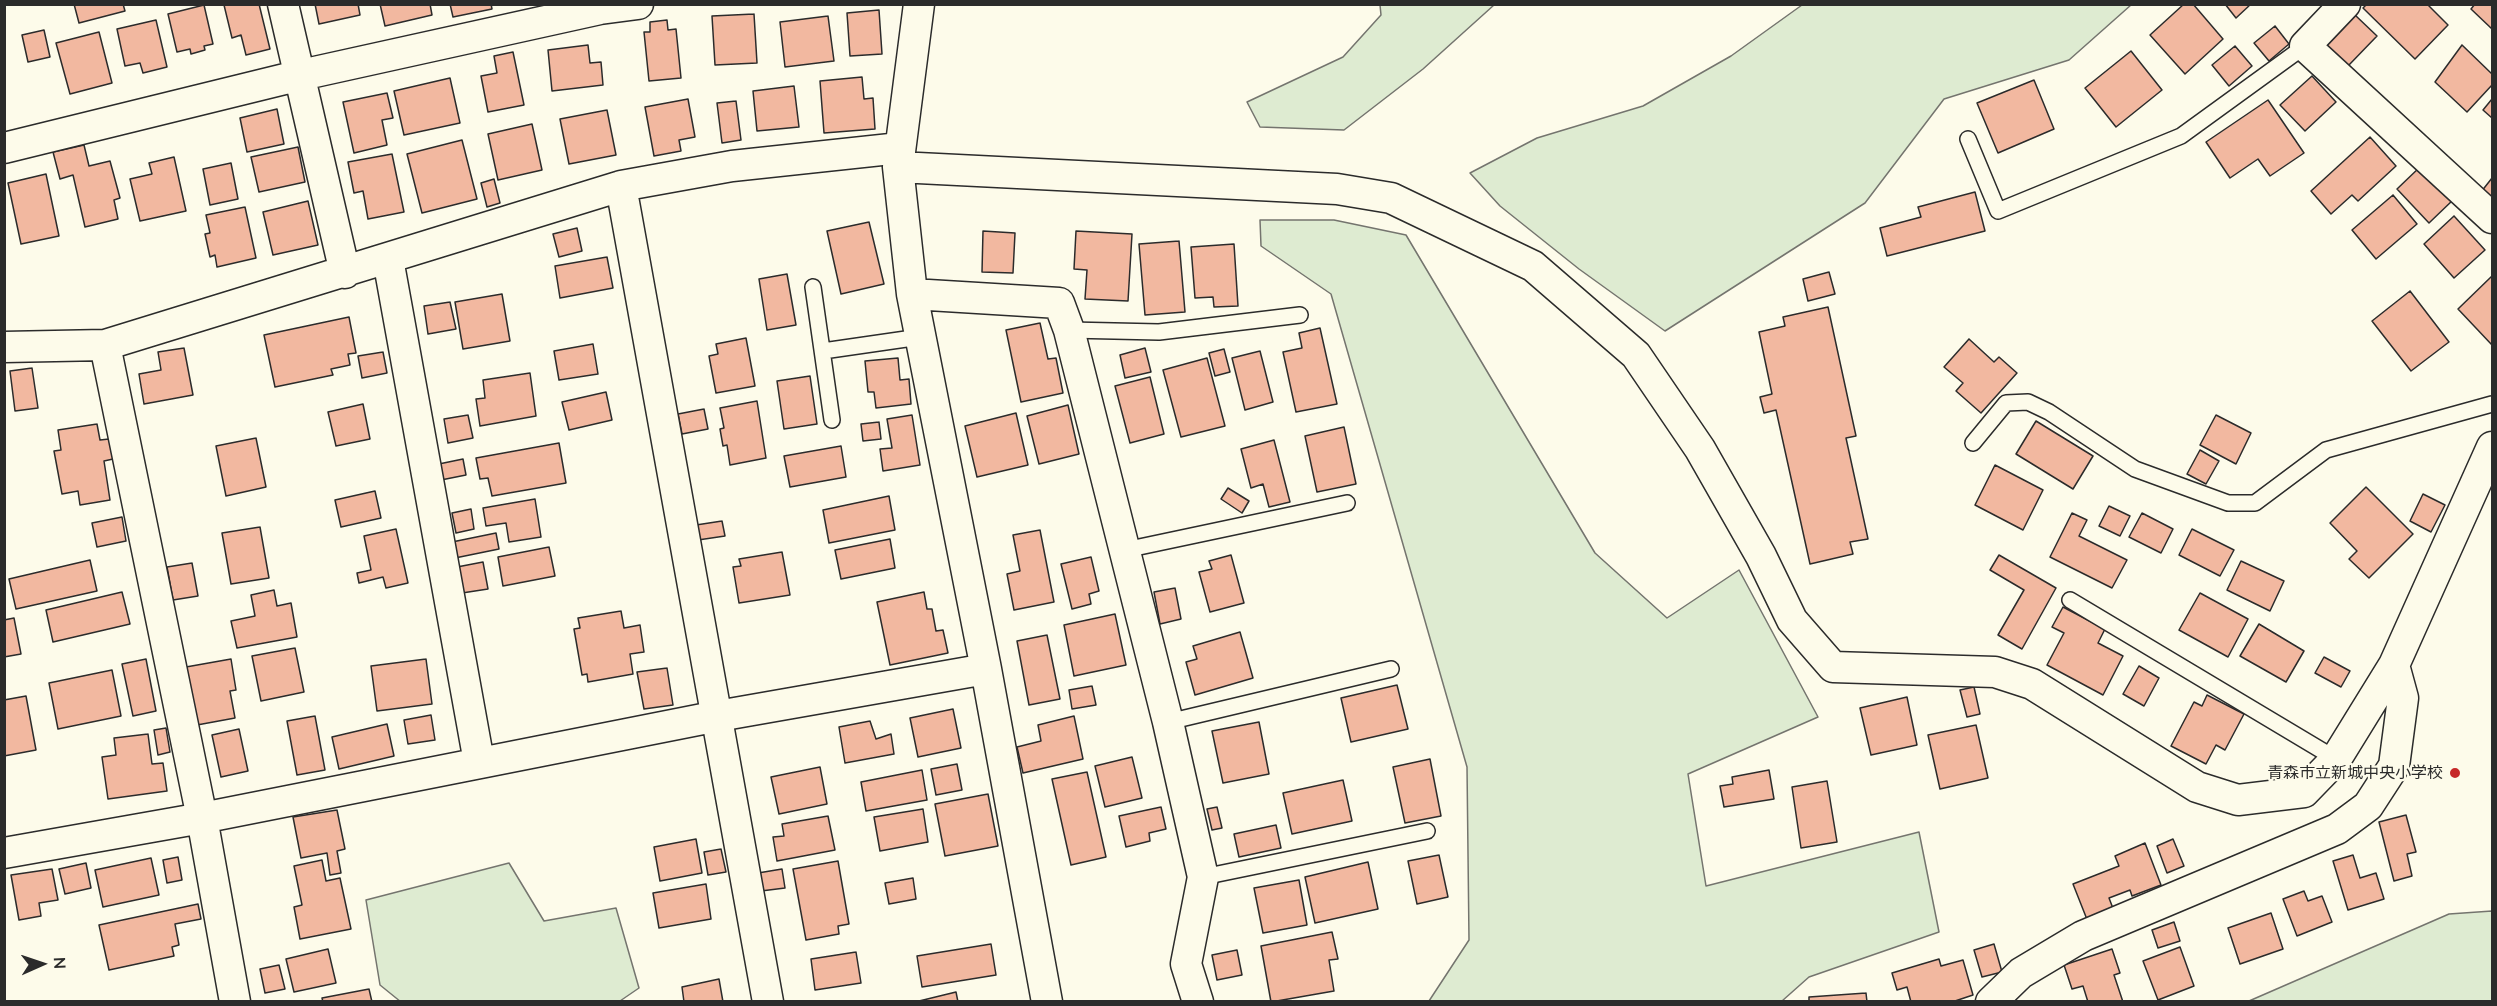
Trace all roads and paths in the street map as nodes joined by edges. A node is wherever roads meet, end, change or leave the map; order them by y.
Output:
1 (283, 4) edge
2 (638, 4) edge
3 (919, 4) edge
4 (2345, 4) edge
5 (2305, 46) junction
6 (301, 75) junction
7 (1968, 139) dead end
8 (4, 147) edge
9 (899, 157) junction
10 (621, 186) junction
11 (2493, 218) edge
12 (388, 259) junction
13 (345, 273) junction
14 (813, 287) dead end
15 (912, 294) junction
16 (1300, 315) dead end
17 (1069, 330) junction
18 (920, 337) junction
19 (105, 345) junction
20 (4, 347) edge
21 (823, 351) junction
22 (2493, 404) edge
23 (832, 420) dead end
24 (1973, 443) dead end
25 (2493, 447) edge
26 (1347, 503) dead end
27 (1125, 550) junction
28 (2070, 600) dead end
29 (2394, 665) junction
30 (986, 669) junction
31 (1391, 669) dead end
32 (718, 716) junction
33 (1168, 722) junction
34 (2336, 759) junction
35 (479, 762) junction
36 (202, 818) junction
37 (1427, 831) dead end
38 (4, 853) edge
39 (1203, 877) junction
40 (235, 1002) edge
41 (768, 1002) edge
42 (1047, 1002) edge
43 (1198, 1002) edge
44 (1991, 1002) edge

1 - 6 street
2 - 6 street
3 - 9 street
4 - 5 street
5 - 7 lane
5 - 11 street
6 - 8 street
6 - 13 street
9 - 10 street
9 - 15 street
9 - 34 street
10 - 12 street
10 - 32 street
12 - 13 street
12 - 35 street
13 - 19 street
14 - 21 lane
15 - 17 street
15 - 18 street
16 - 17 lane
17 - 27 street
18 - 21 lane
18 - 30 street
19 - 20 street
19 - 36 street
21 - 23 lane
22 - 24 lane
25 - 29 street
26 - 27 lane
27 - 33 street
28 - 34 lane
29 - 34 street
29 - 44 street
30 - 32 street
30 - 42 street
31 - 33 lane
32 - 35 street
32 - 41 street
33 - 39 street
35 - 36 street
36 - 38 street
36 - 40 street
37 - 39 lane
39 - 43 street

